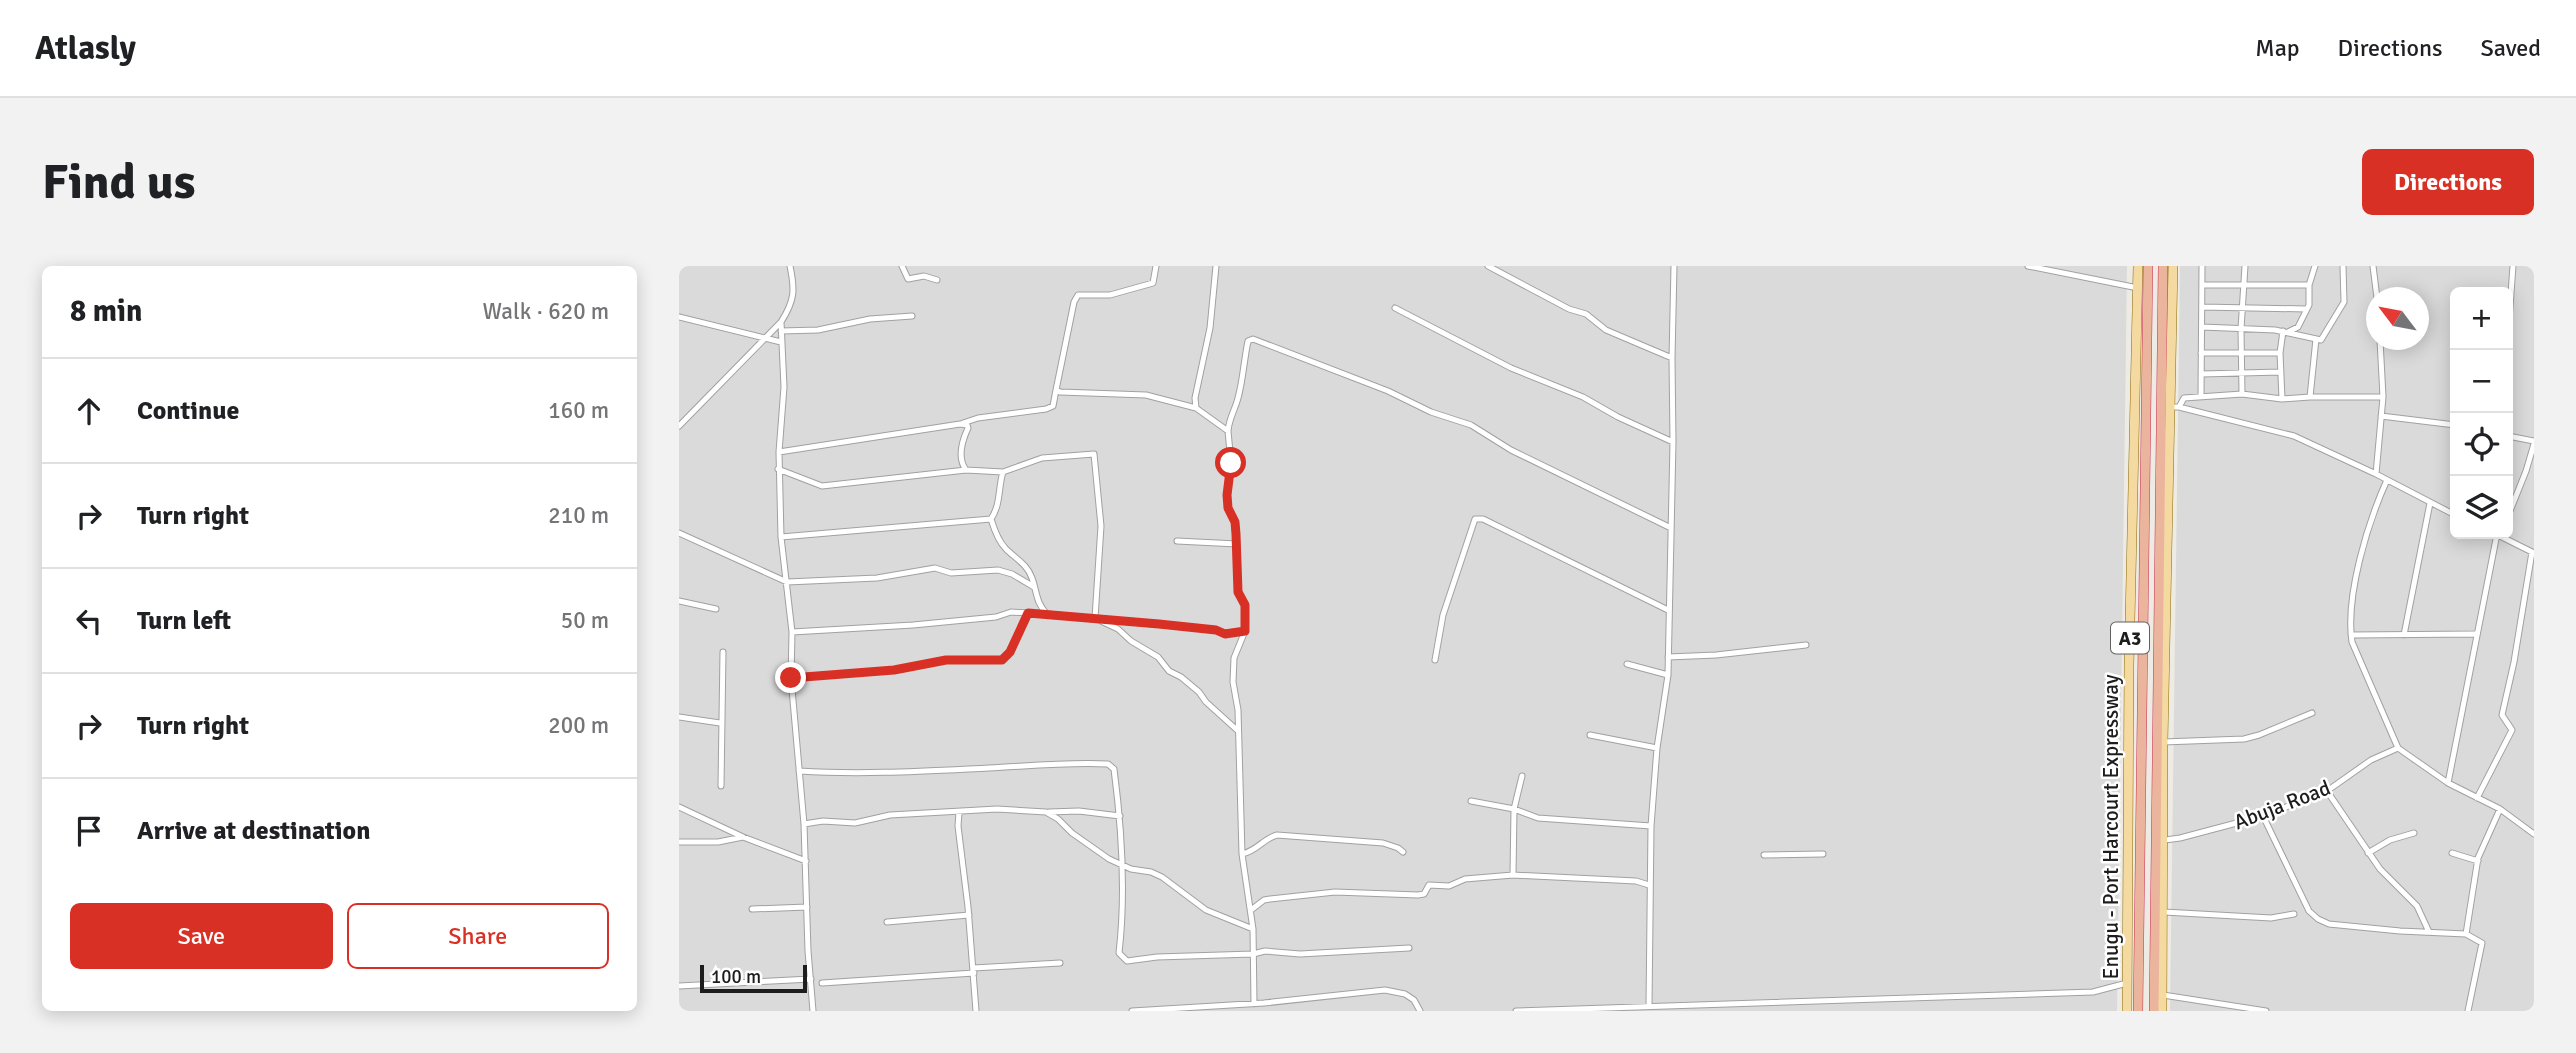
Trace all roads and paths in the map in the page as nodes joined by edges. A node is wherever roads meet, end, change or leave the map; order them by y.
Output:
1 (790, 266) edge
2 (902, 266) edge
3 (1156, 266) edge
4 (1216, 266) edge
5 (1488, 266) edge
6 (1674, 266) edge
7 (2028, 266) edge
8 (2138, 266) edge
9 (2148, 266) edge
10 (2163, 266) edge
11 (2173, 266) edge
12 (2202, 266) edge
13 (2245, 266) edge
14 (2315, 266) edge
15 (2343, 266) edge
16 (2373, 266) edge
17 (2512, 266) edge
18 (937, 280) dead end
19 (2202, 285) junction
20 (2243, 285) junction
21 (2309, 285) junction
22 (2376, 287) edge
23 (2511, 287) edge
24 (2138, 288) junction
25 (2202, 307) junction
26 (2242, 307) junction
27 (1395, 308) dead end
28 (2306, 309) junction
29 (912, 316) dead end
30 (679, 317) edge
31 (781, 322) junction
32 (2202, 327) junction
33 (2241, 329) junction
34 (781, 331) junction
35 (2286, 332) junction
36 (764, 339) junction
37 (2316, 339) junction
38 (781, 342) junction
39 (2381, 350) edge
40 (2201, 352) junction
41 (2241, 352) junction
42 (2280, 353) junction
43 (1672, 358) junction
44 (2281, 372) junction
45 (2201, 374) junction
46 (2243, 375) junction
47 (1056, 390) junction
48 (2242, 394) junction
49 (2201, 396) junction
50 (2310, 397) junction
51 (2383, 397) junction
52 (2282, 399) junction
53 (2174, 407) junction
54 (1195, 408) junction
55 (2381, 416) junction
56 (1229, 419) junction
57 (960, 424) junction
58 (1219, 424) junction
59 (2450, 424) edge
60 (679, 426) edge
61 (1228, 431) junction
62 (2513, 437) edge
63 (1673, 442) junction
64 (2534, 442) edge
65 (779, 452) junction
66 (778, 469) junction
67 (966, 470) junction
68 (1003, 472) junction
69 (2376, 474) junction
70 (2387, 480) junction
71 (2430, 503) junction
72 (2513, 504) edge
73 (2450, 513) edge
74 (991, 519) junction
75 (1671, 528) junction
76 (679, 533) edge
77 (781, 537) junction
78 (2496, 539) edge
79 (2507, 539) edge
80 (1177, 541) dead end
81 (1237, 544) junction
82 (2533, 552) edge
83 (787, 582) junction
84 (1034, 587) junction
85 (679, 601) edge
86 (716, 609) dead end
87 (1668, 610) junction
88 (1028, 613) junction
89 (1047, 614) junction
90 (1095, 618) junction
91 (1245, 631) junction
92 (792, 632) junction
93 (2475, 634) junction
94 (2351, 635) junction
95 (2404, 635) junction
96 (1806, 645) dead end
97 (723, 652) dead end
98 (1668, 657) junction
99 (1435, 660) dead end
100 (1627, 664) dead end
101 (1668, 675) junction
102 (791, 678) junction
103 (2312, 713) dead end
104 (679, 717) edge
105 (720, 723) junction
106 (1237, 730) junction
107 (1590, 735) dead end
108 (2164, 742) junction
109 (1657, 748) junction
110 (2398, 748) junction
111 (799, 771) junction
112 (1522, 775) dead end
113 (2448, 783) junction
114 (721, 786) dead end
115 (2327, 791) junction
116 (2477, 798) junction
117 (1471, 802) dead end
118 (679, 807) edge
119 (1514, 809) junction
120 (2500, 809) junction
121 (959, 812) junction
122 (1046, 812) junction
123 (1120, 816) junction
124 (2263, 816) junction
125 (804, 824) junction
126 (1651, 826) junction
127 (2414, 833) dead end
128 (2534, 834) edge
129 (743, 837) junction
130 (2165, 840) junction
131 (679, 842) edge
132 (1403, 852) dead end
133 (2368, 853) junction
134 (2452, 853) dead end
135 (1242, 854) junction
136 (1823, 854) dead end
137 (1764, 855) dead end
138 (806, 861) junction
139 (2478, 862) junction
140 (1123, 865) junction
141 (1513, 875) junction
142 (1649, 886) junction
143 (807, 907) junction
144 (752, 909) dead end
145 (1251, 909) junction
146 (2164, 912) junction
147 (2294, 914) dead end
148 (969, 915) junction
149 (887, 922) dead end
150 (1253, 929) junction
151 (2429, 932) junction
152 (2466, 934) junction
153 (1409, 947) dead end
154 (1255, 953) junction
155 (1060, 963) dead end
156 (974, 970) junction
157 (811, 979) junction
158 (823, 983) dead end
159 (2127, 983) junction
160 (679, 986) edge
161 (2163, 995) junction
162 (1254, 1004) junction
163 (1649, 1006) junction
164 (813, 1011) edge
165 (977, 1011) edge
166 (1132, 1011) edge
167 (1420, 1011) edge
168 (1516, 1011) edge
169 (2127, 1011) edge
170 (2138, 1011) edge
171 (2154, 1011) edge
172 (2162, 1011) edge
173 (2266, 1011) edge
174 (2468, 1011) edge

1 - 31 street
2 - 18 street
3 - 47 street
4 - 54 street
5 - 43 street
6 - 43 street
7 - 24 street
8 - 24 main road, Enugu - Port Harcourt Expressway / A3
9 - 170 highway, Enugu - Port Harcourt Expressway / A3
10 - 171 highway, Enugu - Port Harcourt Expressway / A3
11 - 53 main road, A3
12 - 19 street
13 - 20 street
14 - 21 street
15 - 37 street
16 - 22 street
17 - 23 street
19 - 20 street
19 - 25 street
20 - 21 street
20 - 26 street
21 - 28 street
24 - 159 main road, Enugu - Port Harcourt Expressway / A3
25 - 26 street
25 - 32 street
26 - 28 street
26 - 33 street
27 - 63 street
28 - 35 street
29 - 34 street
30 - 36 street
31 - 34 street
31 - 36 street
32 - 33 street
32 - 40 street
33 - 35 street
33 - 41 street
34 - 38 street
35 - 37 street
35 - 42 street
36 - 38 street
36 - 60 street
37 - 50 street
38 - 65 street
39 - 51 street
40 - 41 street
40 - 45 street
41 - 42 street
41 - 46 street
42 - 44 street
43 - 63 street
44 - 46 street
44 - 52 street
45 - 46 street
45 - 49 street
46 - 48 street
47 - 54 street
47 - 57 street
48 - 49 street
48 - 52 street
49 - 53 street
50 - 51 street
50 - 52 street
51 - 55 street
53 - 69 street
53 - 108 main road, A3
54 - 58 street
55 - 59 street
55 - 69 street
56 - 58 street
56 - 61 street
56 - 75 street
57 - 65 street
57 - 67 street
58 - 61 street
61 - 81 street
62 - 64 street
63 - 75 street
64 - 72 street
65 - 66 street
66 - 67 street
66 - 77 street
67 - 68 street
68 - 74 street
68 - 90 street
69 - 70 street
70 - 71 street
70 - 94 street
71 - 73 street
71 - 95 street
74 - 77 street
74 - 84 street
75 - 87 street
76 - 83 street
77 - 83 street
78 - 93 street
79 - 82 street
80 - 81 street
81 - 91 street
82 - 116 street
83 - 84 street
83 - 92 street
84 - 89 street
85 - 86 street
87 - 98 street
87 - 99 street
88 - 89 street
88 - 92 street
88 - 102 street
89 - 90 street
90 - 91 street
90 - 106 street
91 - 106 street
92 - 102 street
93 - 95 street
93 - 113 street
94 - 95 street
94 - 110 street
96 - 98 street
97 - 105 street
98 - 101 street
100 - 101 street
101 - 109 street
102 - 111 street
103 - 108 street
104 - 105 street
105 - 114 street
106 - 135 street
107 - 109 street
108 - 130 main road, A3
109 - 126 street
110 - 113 street
110 - 115 street, Abuja Road
111 - 123 street
111 - 125 street
112 - 119 street
113 - 116 street
115 - 124 street, Abuja Road
115 - 133 street
116 - 120 street
117 - 119 street
118 - 129 street
119 - 126 street
119 - 141 street
120 - 128 street
120 - 139 street
121 - 122 street
121 - 125 street
121 - 148 street
122 - 123 street
122 - 140 street
123 - 140 street
124 - 130 street, Abuja Road
124 - 151 street
125 - 138 street
126 - 142 street
127 - 133 street
129 - 131 street
129 - 138 street
130 - 146 main road, A3
132 - 135 street
133 - 151 street
134 - 139 street
135 - 145 street
136 - 137 street
138 - 143 street
139 - 152 street
140 - 150 street
140 - 154 street
141 - 142 street
141 - 145 street
142 - 163 street
143 - 144 street
143 - 157 street
145 - 150 street
146 - 147 street
146 - 161 main road, A3
148 - 149 street
148 - 156 street
150 - 154 street
151 - 152 street
152 - 174 street
153 - 154 street
154 - 162 street
155 - 156 street
156 - 158 street
156 - 165 street
157 - 160 street
157 - 164 street
159 - 163 street
159 - 169 main road, Enugu - Port Harcourt Expressway / A3
161 - 172 main road, A3
161 - 173 street
162 - 166 street
162 - 167 street
163 - 168 street

